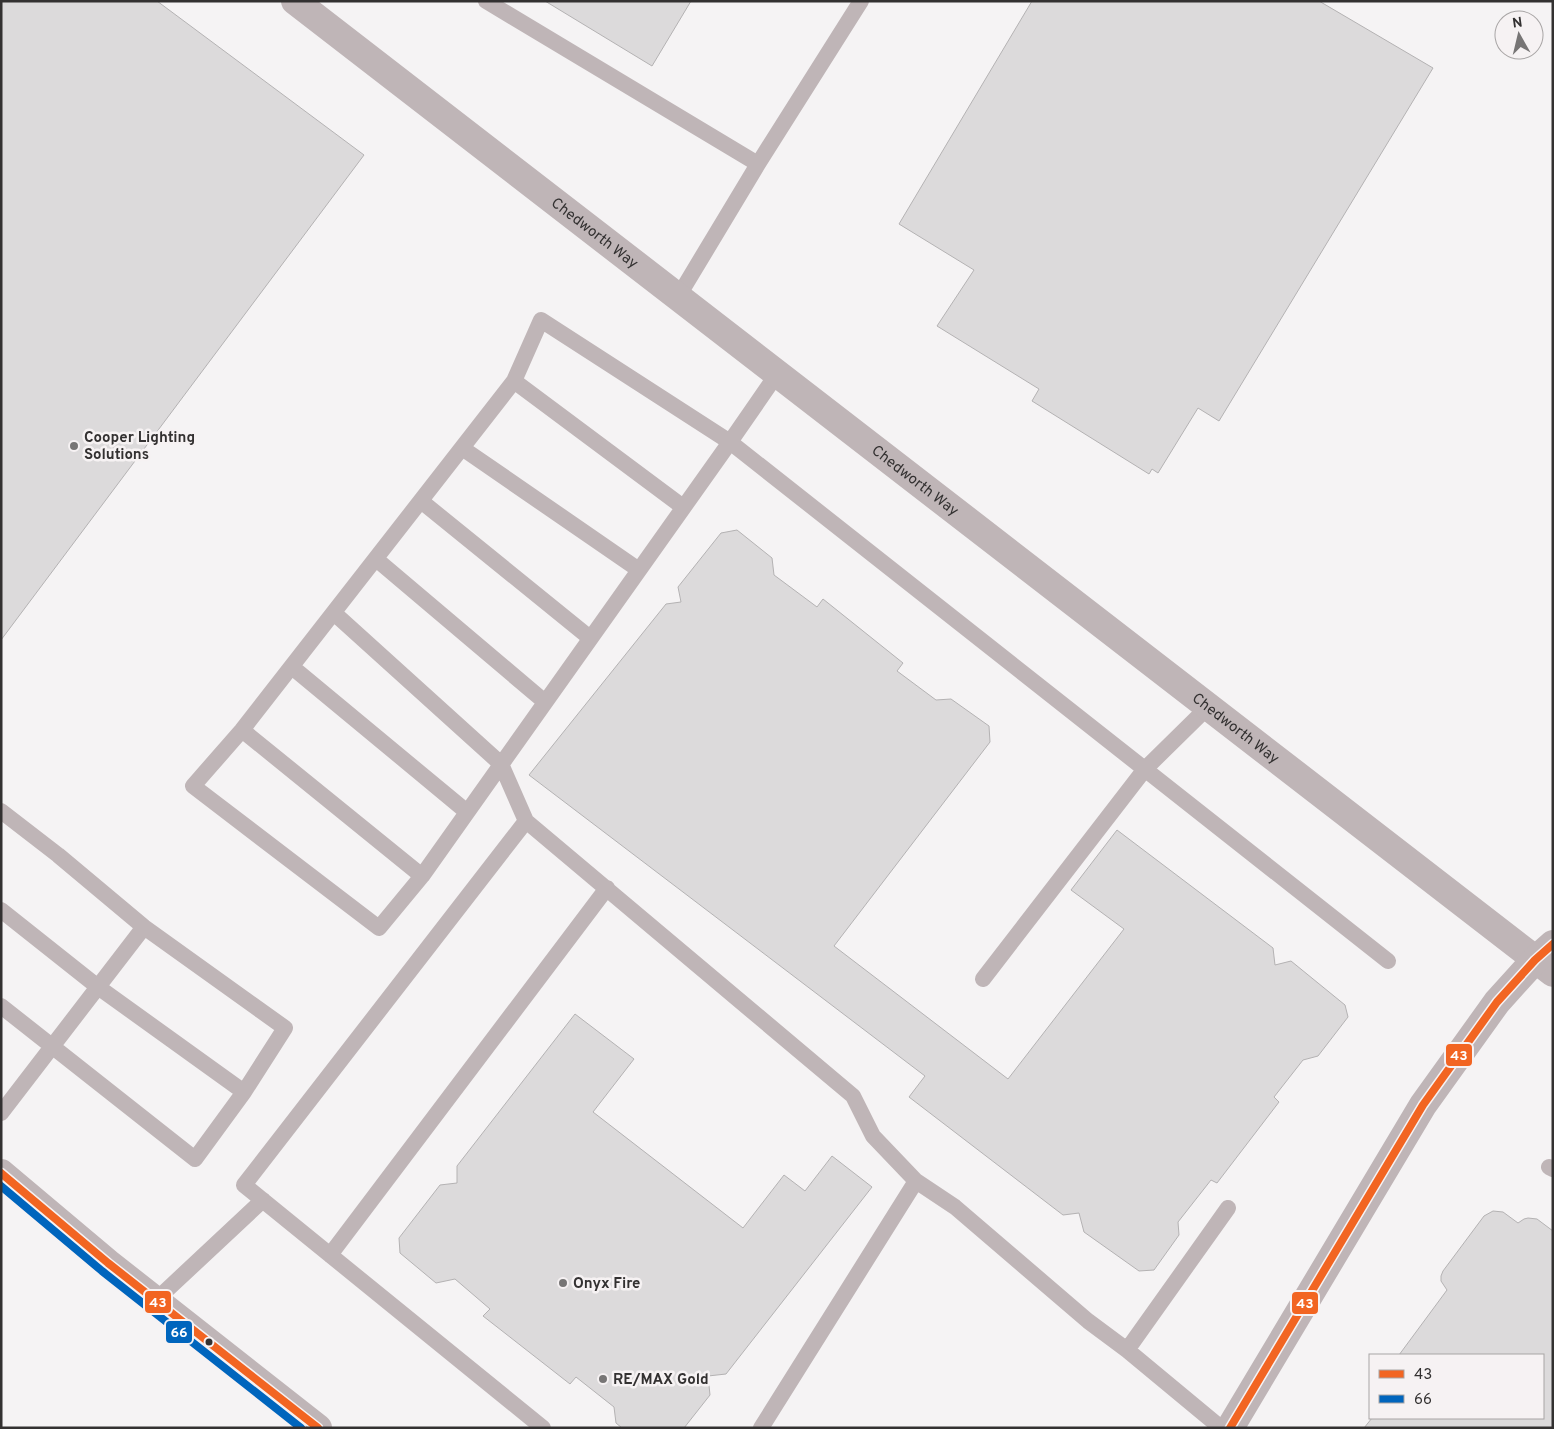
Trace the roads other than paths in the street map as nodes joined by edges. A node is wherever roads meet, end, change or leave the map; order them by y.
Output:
1 (294, 1) edge
2 (486, 1) edge
3 (861, 1) edge
4 (758, 164) junction
5 (678, 297) junction
6 (777, 374) junction
7 (514, 381) junction
8 (730, 442) junction
9 (462, 448) junction
10 (421, 501) junction
11 (683, 508) junction
12 (376, 559) junction
13 (639, 570) junction
14 (334, 612) junction
15 (590, 638) junction
16 (292, 667) junction
17 (545, 702) junction
18 (1208, 707) junction
19 (242, 730) junction
20 (501, 764) junction
21 (1145, 769) junction
22 (1, 812) edge
23 (467, 812) junction
24 (526, 821) junction
25 (422, 876) junction
26 (607, 888) junction
27 (1, 910) edge
28 (144, 927) junction
29 (1547, 959) edge
30 (1388, 961) dead end
31 (983, 979) dead end
32 (98, 987) junction
33 (1, 1006) edge
34 (54, 1046) junction
35 (244, 1092) junction
36 (1, 1113) edge
37 (1, 1173) edge
38 (916, 1181) junction
39 (263, 1200) junction
40 (1228, 1208) dead end
41 (330, 1255) junction
42 (156, 1300) junction
43 (1127, 1350) junction
44 (318, 1428) edge
45 (543, 1428) edge
46 (760, 1428) edge
47 (1221, 1428) edge
48 (1230, 1428) edge

1 - 5 street, Chedworth Way
2 - 4 lane
3 - 4 lane
4 - 5 lane
5 - 6 street, Chedworth Way
6 - 8 lane
6 - 18 street, Chedworth Way
7 - 8 lane
7 - 9 lane
7 - 11 lane
8 - 11 lane
8 - 21 lane
9 - 10 lane
9 - 13 lane
10 - 12 lane
10 - 15 lane
11 - 13 lane
12 - 14 lane
12 - 17 lane
13 - 15 lane
14 - 16 lane
14 - 20 lane
15 - 17 lane
16 - 19 lane
16 - 23 lane
17 - 20 lane
18 - 21 lane
18 - 29 street, Chedworth Way
19 - 25 lane
19 - 25 lane
20 - 23 lane
20 - 24 lane
21 - 30 lane
21 - 31 lane
22 - 28 lane
23 - 25 lane
24 - 26 lane
24 - 39 lane
26 - 38 lane
26 - 41 lane
27 - 32 lane
28 - 32 lane
28 - 35 lane
29 - 48 street
32 - 34 lane
32 - 35 lane
33 - 34 lane
34 - 35 lane
34 - 36 lane
37 - 42 street
38 - 43 lane
38 - 46 lane
39 - 41 lane
39 - 42 lane
40 - 43 lane
41 - 45 lane
42 - 44 street
43 - 47 lane

